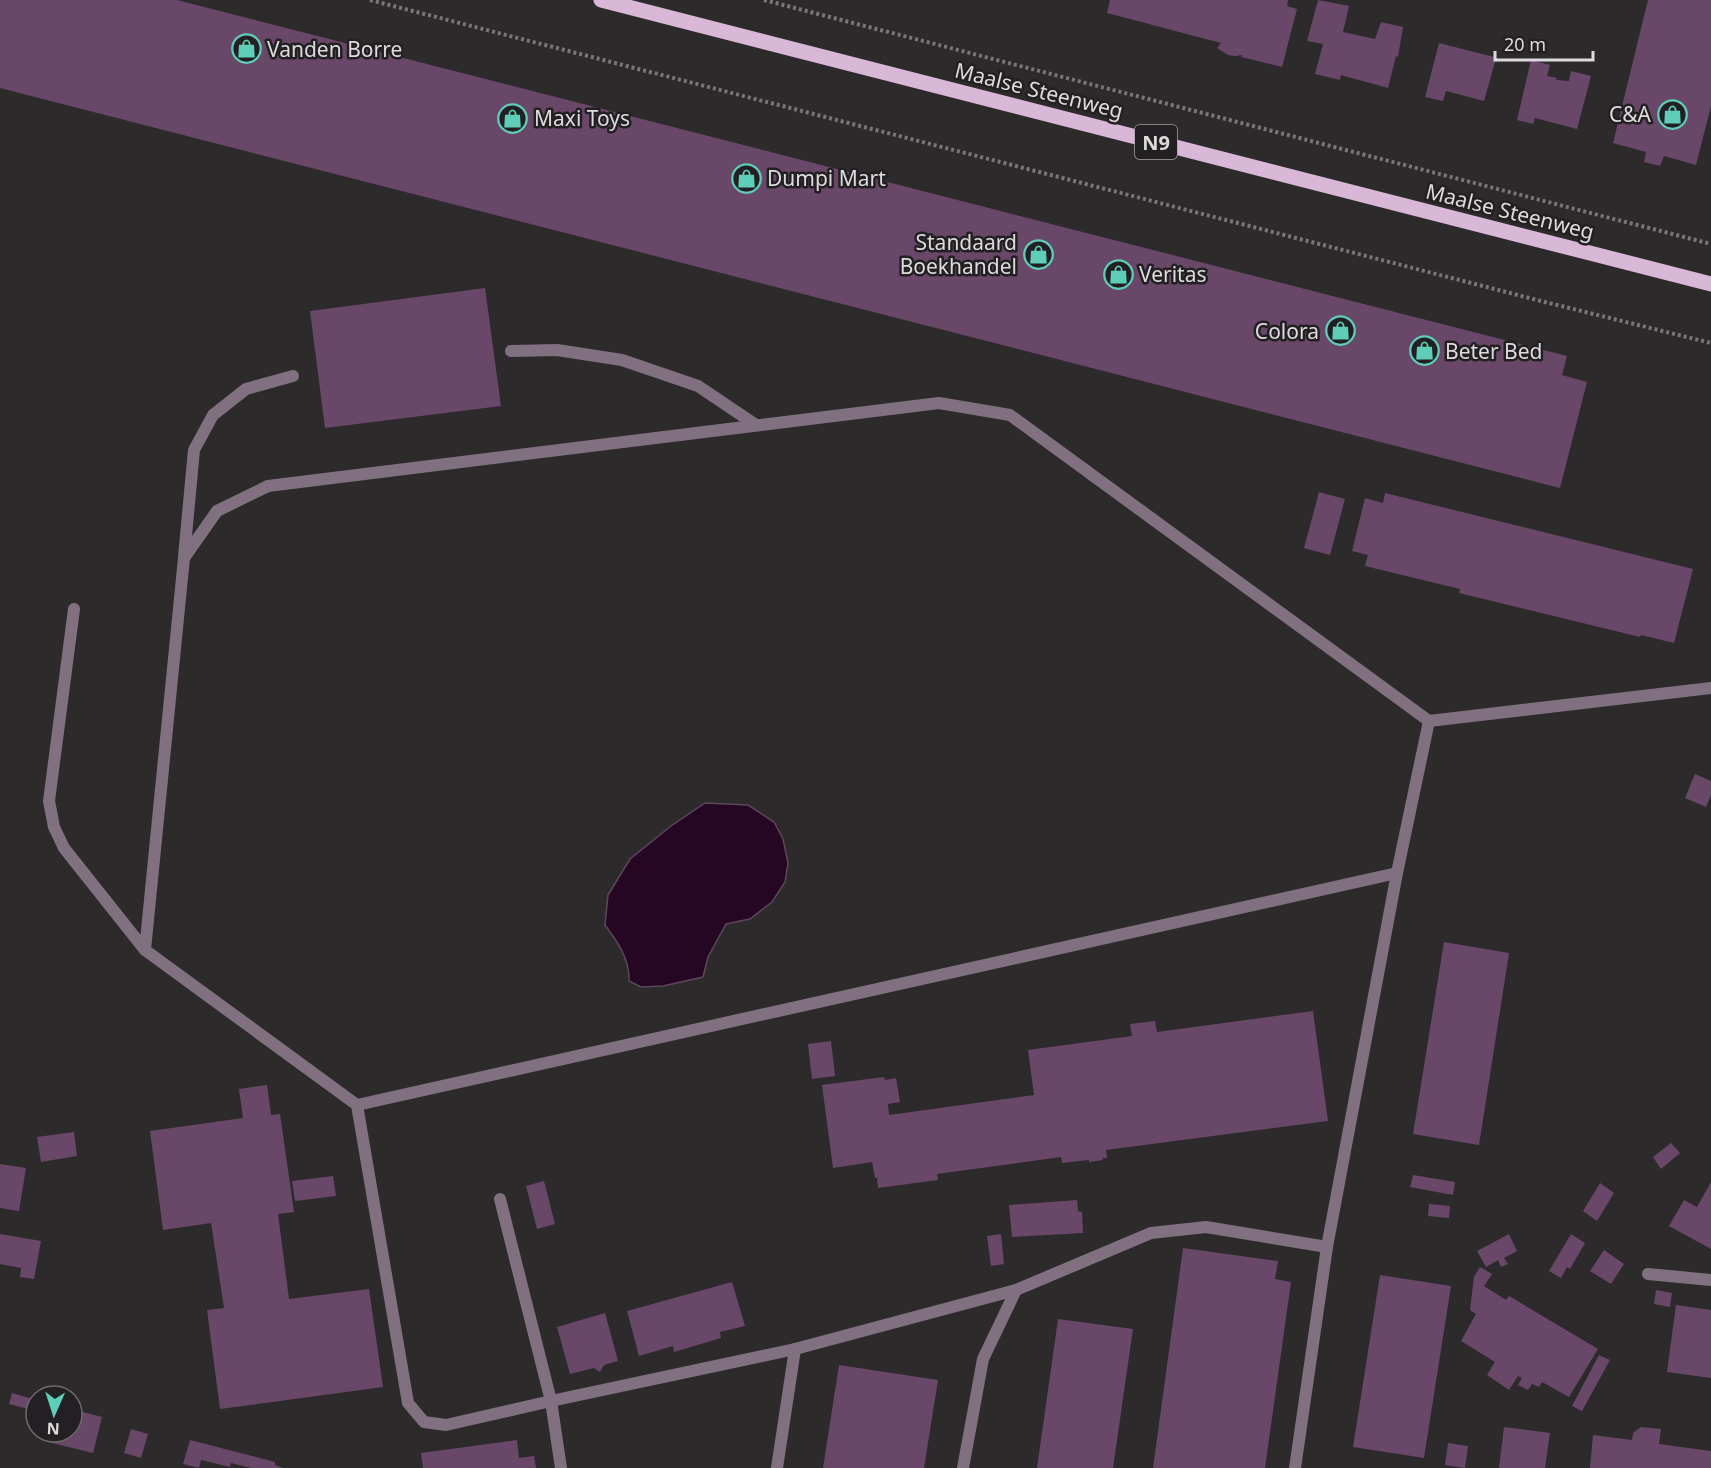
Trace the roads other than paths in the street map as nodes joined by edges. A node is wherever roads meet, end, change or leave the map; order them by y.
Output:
1 (601, 0) edge
2 (1711, 284) edge
3 (511, 351) dead end
4 (293, 376) dead end
5 (756, 425) junction
6 (184, 558) junction
7 (74, 609) dead end
8 (1711, 688) edge
9 (1429, 721) junction
10 (1396, 873) junction
11 (145, 950) junction
12 (357, 1105) junction
13 (500, 1199) dead end
14 (1327, 1247) junction
15 (1648, 1274) dead end
16 (1711, 1280) edge
17 (1017, 1290) junction
18 (795, 1349) junction
19 (551, 1401) junction
20 (561, 1468) edge
21 (777, 1468) edge
22 (963, 1468) edge
23 (1295, 1468) edge

1 - 2 main road, Maalse Steenweg / N9
3 - 5 street
4 - 6 street
5 - 6 street
5 - 9 street
6 - 11 street
7 - 11 street
8 - 9 street
9 - 10 street
10 - 12 street
10 - 14 street
11 - 12 street
12 - 19 street
13 - 19 street
14 - 17 street
14 - 23 street
15 - 16 street
17 - 18 street
17 - 22 street
18 - 19 street
18 - 21 street
19 - 20 street

